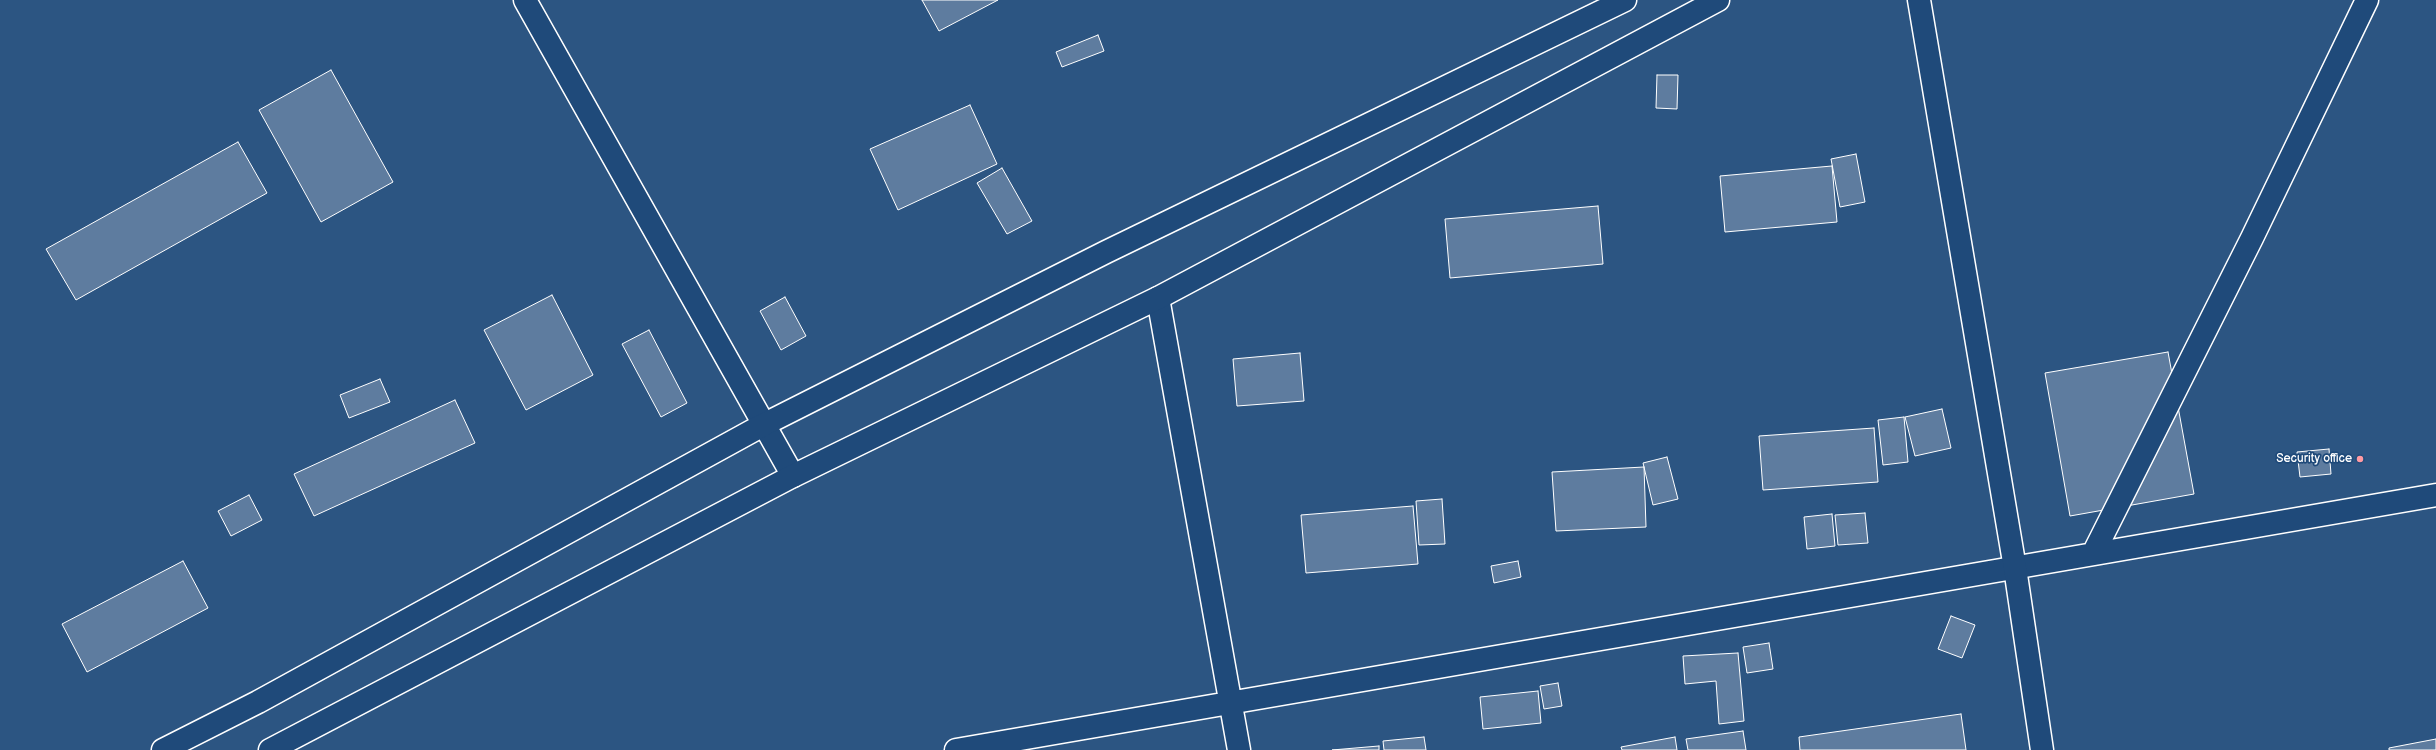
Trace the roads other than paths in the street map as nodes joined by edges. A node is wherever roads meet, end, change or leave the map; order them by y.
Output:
1 (525, 0) edge
2 (1625, 0) edge
3 (1718, 0) edge
4 (1919, 0) edge
5 (2367, 0) edge
6 (1158, 298) junction
7 (763, 425) junction
8 (793, 476) junction
9 (2436, 495) edge
10 (2094, 554) junction
11 (2015, 568) junction
12 (1230, 703) junction
13 (276, 749) edge
14 (164, 750) edge
15 (956, 750) edge
16 (1239, 750) edge
17 (2042, 750) edge

1 - 7 street
2 - 7 street
3 - 6 street
4 - 11 street
5 - 10 street
6 - 8 street
6 - 12 street
7 - 8 street
7 - 14 street
8 - 13 street
9 - 10 street
10 - 11 street
11 - 12 street
11 - 17 street
12 - 15 street
12 - 16 street

